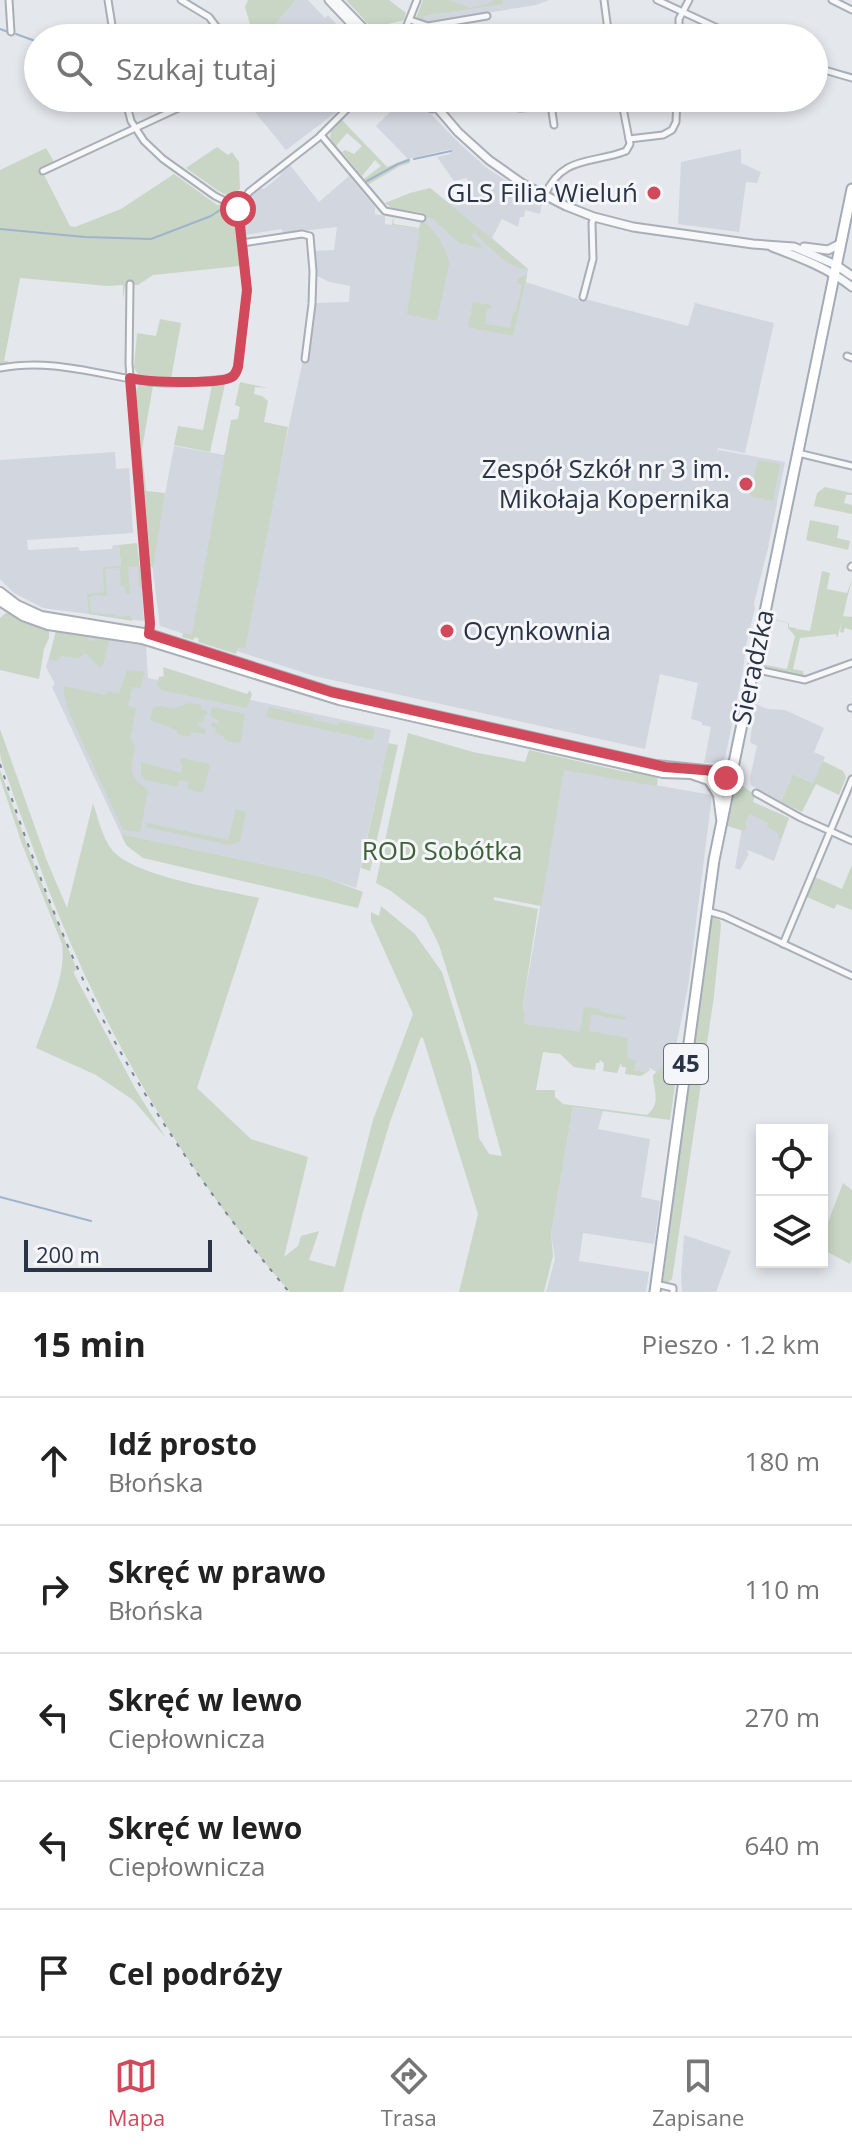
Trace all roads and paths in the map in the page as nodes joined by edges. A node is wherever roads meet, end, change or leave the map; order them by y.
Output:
1 (9, 0) edge
2 (108, 0) edge
3 (181, 0) edge
4 (329, 0) edge
5 (336, 0) edge
6 (417, 0) edge
7 (604, 0) edge
8 (657, 0) edge
9 (689, 0) edge
10 (832, 0) edge
11 (852, 10) edge
12 (682, 12) junction
13 (487, 16) dead end
14 (410, 20) junction
15 (112, 24) edge
16 (214, 24) edge
17 (352, 24) edge
18 (359, 24) edge
19 (408, 24) edge
20 (422, 24) edge
21 (440, 24) edge
22 (607, 24) edge
23 (679, 24) edge
24 (708, 24) edge
25 (11, 32) dead end
26 (828, 71) edge
27 (852, 78) edge
28 (128, 112) edge
29 (171, 112) edge
30 (344, 112) edge
31 (439, 112) edge
32 (552, 112) edge
33 (624, 112) edge
34 (676, 112) edge
35 (441, 114) joint
36 (554, 125) dead end
37 (135, 129) junction
38 (321, 135) junction
39 (629, 139) junction
40 (43, 171) dead end
41 (852, 189) edge
42 (544, 196) junction
43 (240, 203) junction
44 (594, 217) junction
45 (422, 218) dead end
46 (242, 243) junction
47 (840, 244) junction
48 (770, 246) junction
49 (794, 247) junction
50 (835, 269) junction
51 (852, 276) edge
52 (130, 284) dead end
53 (852, 287) edge
54 (583, 297) dead end
55 (305, 359) dead end
56 (0, 368) edge
57 (130, 378) junction
58 (797, 452) junction
59 (852, 466) edge
60 (0, 592) edge
61 (0, 601) edge
62 (145, 636) junction
63 (852, 663) edge
64 (753, 669) junction
65 (735, 759) junction
66 (715, 771) junction
67 (852, 779) edge
68 (710, 781) junction
69 (730, 783) junction
70 (756, 793) dead end
71 (722, 821) junction
72 (829, 831) junction
73 (852, 841) edge
74 (706, 911) junction
75 (783, 944) junction
76 (852, 976) edge
77 (656, 1288) edge
78 (673, 1292) edge

1 - 25 street
2 - 15 street
3 - 16 street
4 - 17 street
5 - 18 street
6 - 14 street
7 - 22 street
8 - 12 street
9 - 12 street
10 - 11 street
12 - 23 street
12 - 24 street
13 - 21 street
14 - 19 street
14 - 20 street
26 - 27 street
28 - 37 street
29 - 37 street
30 - 38 street
31 - 35 street
32 - 36 street
33 - 39 street
34 - 39 street
35 - 42 street
37 - 40 street
37 - 43 street
38 - 43 street
38 - 45 street
39 - 42 street
41 - 47 main road, Sieradzka / 45
42 - 44 street
43 - 46 street
44 - 48 street
44 - 54 street
46 - 55 street
46 - 57 street
47 - 49 street
47 - 50 main road, Sieradzka / 45
48 - 49 street
48 - 50 street
49 - 50 street
50 - 51 street
50 - 53 street
50 - 58 main road, Sieradzka / 45
52 - 57 street
56 - 57 street
57 - 62 street
58 - 59 street
58 - 64 main road, Sieradzka / 45
60 - 62 main road
61 - 62 main road
62 - 66 main road
62 - 68 main road
63 - 64 street
64 - 65 main road, Sieradzka / 45
65 - 66 main road
65 - 69 main road, Sieradzka / 45
66 - 69 main road
67 - 72 street
68 - 69 main road
68 - 71 main road
69 - 71 main road, Sieradzka / 45
70 - 72 street
71 - 74 main road, Sieradzka / 45
72 - 73 street
72 - 75 street
74 - 75 street
74 - 77 main road, Sieradzka / 45
75 - 76 street
77 - 78 street

